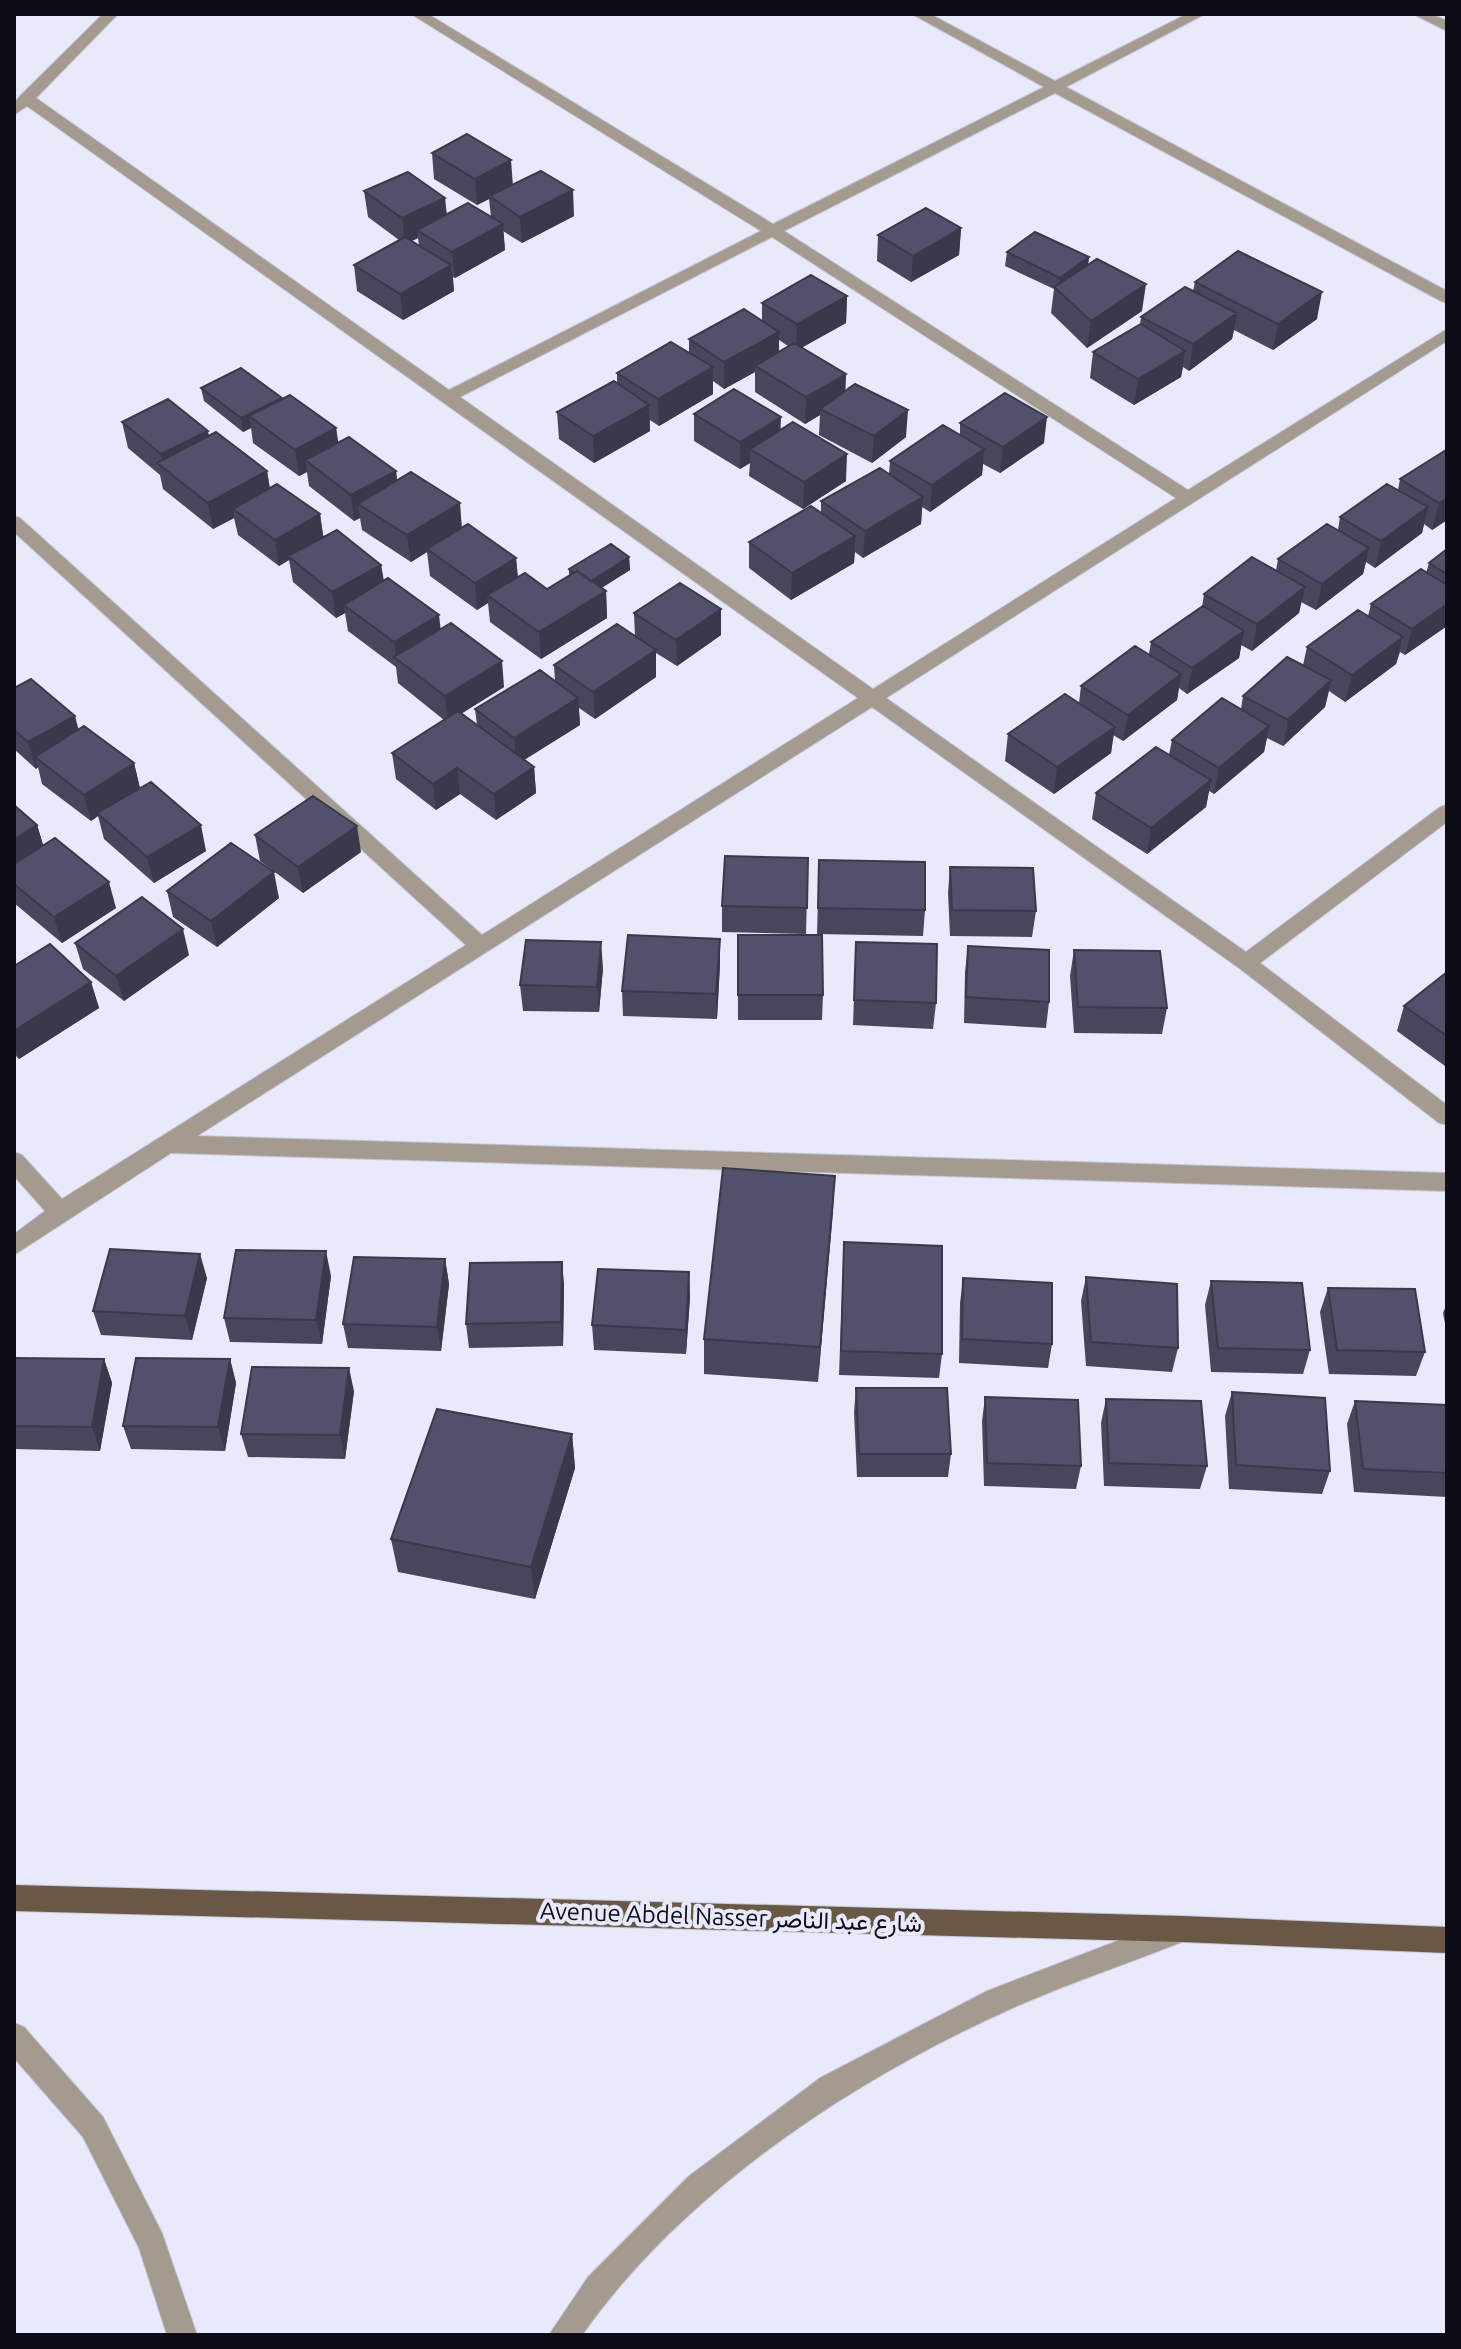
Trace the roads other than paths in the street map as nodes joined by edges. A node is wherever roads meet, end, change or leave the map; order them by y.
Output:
1 (111, 14) edge
2 (418, 14) edge
3 (919, 14) edge
4 (1198, 14) edge
5 (1420, 14) edge
6 (1447, 27) edge
7 (1055, 87) junction
8 (20, 105) edge
9 (773, 231) junction
10 (1447, 298) edge
11 (1447, 334) edge
12 (447, 397) junction
13 (1189, 498) junction
14 (14, 522) edge
15 (872, 698) junction
16 (1447, 812) edge
17 (481, 946) junction
18 (1246, 963) junction
19 (1447, 1117) edge
20 (168, 1144) junction
21 (14, 1161) edge
22 (1447, 1182) edge
23 (60, 1212) junction
24 (14, 1246) edge
25 (14, 1898) edge
26 (1182, 1929) junction
27 (1447, 1940) edge
28 (14, 2037) edge
29 (182, 2335) edge
30 (564, 2335) edge

1 - 8 street
2 - 9 street
3 - 7 street
4 - 7 street
5 - 6 street
7 - 9 street
7 - 10 street
8 - 12 street
9 - 12 street
9 - 13 street
11 - 13 street
12 - 15 street
13 - 15 street
14 - 17 street
15 - 17 street
15 - 18 street
16 - 18 street
17 - 20 street
18 - 19 street
20 - 22 street
20 - 23 street
21 - 23 street
23 - 24 street
25 - 26 main road, Avenue Abdel Nasser شارع عبد الناصر
26 - 27 main road, Avenue Abdel Nasser شارع عبد الناصر
26 - 30 street
28 - 29 street

